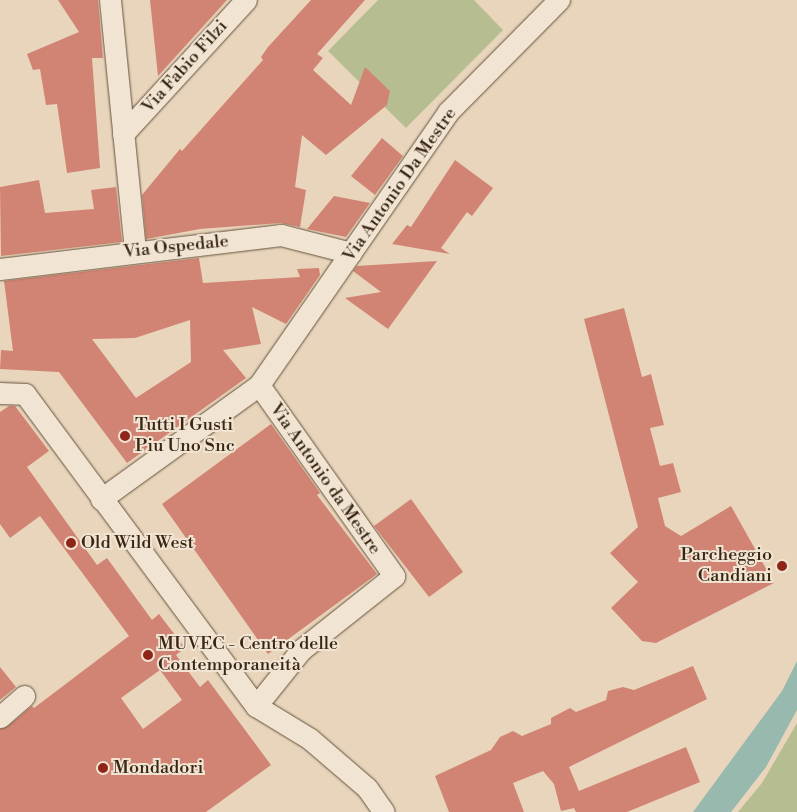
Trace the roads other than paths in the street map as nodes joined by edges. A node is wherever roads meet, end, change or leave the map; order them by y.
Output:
1 (110, 0) edge
2 (246, 0) edge
3 (559, 0) edge
4 (123, 134) junction
5 (134, 244) junction
6 (351, 253) junction
7 (0, 269) edge
8 (259, 385) junction
9 (0, 393) edge
10 (101, 499) junction
11 (24, 696) dead end
12 (256, 706) junction
13 (0, 717) edge
14 (381, 811) edge

1 - 4 street
2 - 4 street, Via Fabio Filzi
3 - 6 street, Via Antonio Da Mestre
4 - 5 street
5 - 6 street, Via Ospedale
5 - 7 street, Via Ospedale
6 - 8 street, Via Antonio Da Mestre
8 - 10 street, Via Antonio da Mestre
8 - 12 street, Via Antonio da Mestre
9 - 10 street
10 - 12 street
11 - 13 street
12 - 14 street

